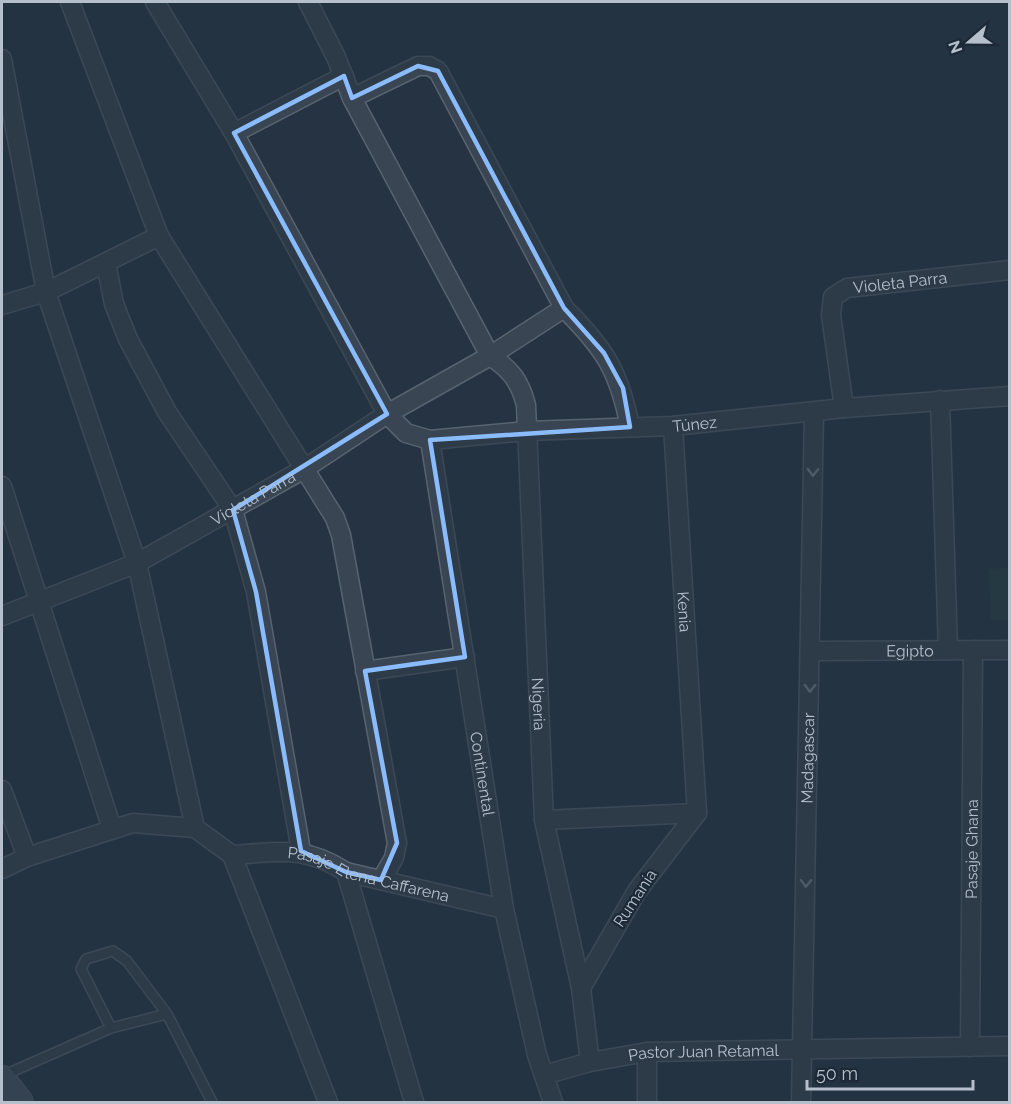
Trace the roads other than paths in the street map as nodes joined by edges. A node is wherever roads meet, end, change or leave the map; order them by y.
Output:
1 (70, 2) edge
2 (155, 2) edge
3 (308, 2) edge
4 (2, 59) edge
5 (344, 76) junction
6 (352, 98) junction
7 (234, 133) junction
8 (159, 236) junction
9 (106, 264) junction
10 (1010, 270) edge
11 (46, 292) junction
12 (2, 305) edge
13 (564, 308) junction
14 (490, 356) junction
15 (1010, 396) edge
16 (940, 400) junction
17 (844, 408) junction
18 (814, 413) junction
19 (387, 414) junction
20 (673, 426) junction
21 (630, 428) junction
22 (527, 431) junction
23 (430, 440) junction
24 (304, 469) junction
25 (2, 486) edge
26 (233, 510) junction
27 (136, 563) junction
28 (40, 601) junction
29 (2, 616) edge
30 (948, 650) junction
31 (973, 650) junction
32 (810, 651) junction
33 (1010, 651) edge
34 (465, 657) junction
35 (365, 671) junction
36 (2, 790) edge
37 (696, 805) junction
38 (544, 820) junction
39 (195, 828) junction
40 (112, 829) junction
41 (301, 851) junction
42 (231, 855) junction
43 (27, 857) junction
44 (2, 869) edge
45 (346, 872) junction
46 (381, 880) junction
47 (504, 909) junction
48 (581, 988) junction
49 (167, 1014) junction
50 (111, 1028) junction
51 (1010, 1046) edge
52 (970, 1047) junction
53 (802, 1048) junction
54 (647, 1052) junction
55 (590, 1062) junction
56 (544, 1075) junction
57 (2, 1077) edge
58 (20, 1102) edge
59 (212, 1102) edge
60 (328, 1102) edge
61 (414, 1102) edge
62 (553, 1102) edge
63 (646, 1102) edge
64 (801, 1102) edge

1 - 8 street
2 - 7 street, Túnez
3 - 5 street
4 - 11 street
5 - 6 street
5 - 7 street
6 - 13 street
6 - 14 street
7 - 19 street, Túnez
8 - 9 street
8 - 24 street
9 - 11 street
9 - 26 street
10 - 17 street, Violeta Parra
11 - 12 street
11 - 27 street
13 - 14 street, Violeta Parra
13 - 21 street
14 - 19 street, Violeta Parra
14 - 22 street, Nigeria
15 - 16 street, Túnez
16 - 17 street, Túnez
16 - 30 street
17 - 18 street, Túnez
18 - 20 street, Túnez
18 -> 32 street, Madagascar
19 - 23 street, Túnez
19 - 24 street, Violeta Parra
20 - 21 street, Túnez
20 - 37 street, Kenia
21 - 22 street, Túnez
22 - 23 street, Túnez
22 - 38 street, Nigeria
23 - 34 street, Continental
24 - 26 street, Violeta Parra
24 - 35 street
25 - 28 street
26 - 27 street, Violeta Parra
26 - 41 street
27 - 28 street, Violeta Parra
27 - 39 street
28 - 29 street, Violeta Parra
28 - 40 street
30 - 31 street, Egipto
30 - 32 street, Egipto
31 - 33 street, Egipto
31 - 52 street, Pasaje Ghana
32 -> 53 street, Madagascar
34 - 35 street
34 - 47 street, Continental
35 - 46 street
36 - 43 street
37 - 38 street
37 - 48 street, Rumanía
38 - 48 street, Nigeria
39 - 40 street
39 - 42 street
40 - 43 street
41 - 42 street, Pasaje Elena Caffarena
41 - 45 street, Pasaje Elena Caffarena
42 - 60 street
43 - 44 street
45 - 46 street, Pasaje Elena Caffarena
45 - 61 street
46 - 47 street, Pasaje Elena Caffarena
47 - 56 street, Continental
48 - 55 street, Nigeria
49 - 50 lane
49 - 50 lane
49 - 59 lane
50 - 57 lane
51 - 52 street, Pastor Juan Retamal
52 - 53 street, Pastor Juan Retamal
53 - 54 street, Pastor Juan Retamal
53 - 64 street, Madagascar
54 - 55 street, Pastor Juan Retamal
54 - 63 street
55 - 56 street, Pastor Juan Retamal
56 - 62 street, Continental
57 - 58 street

